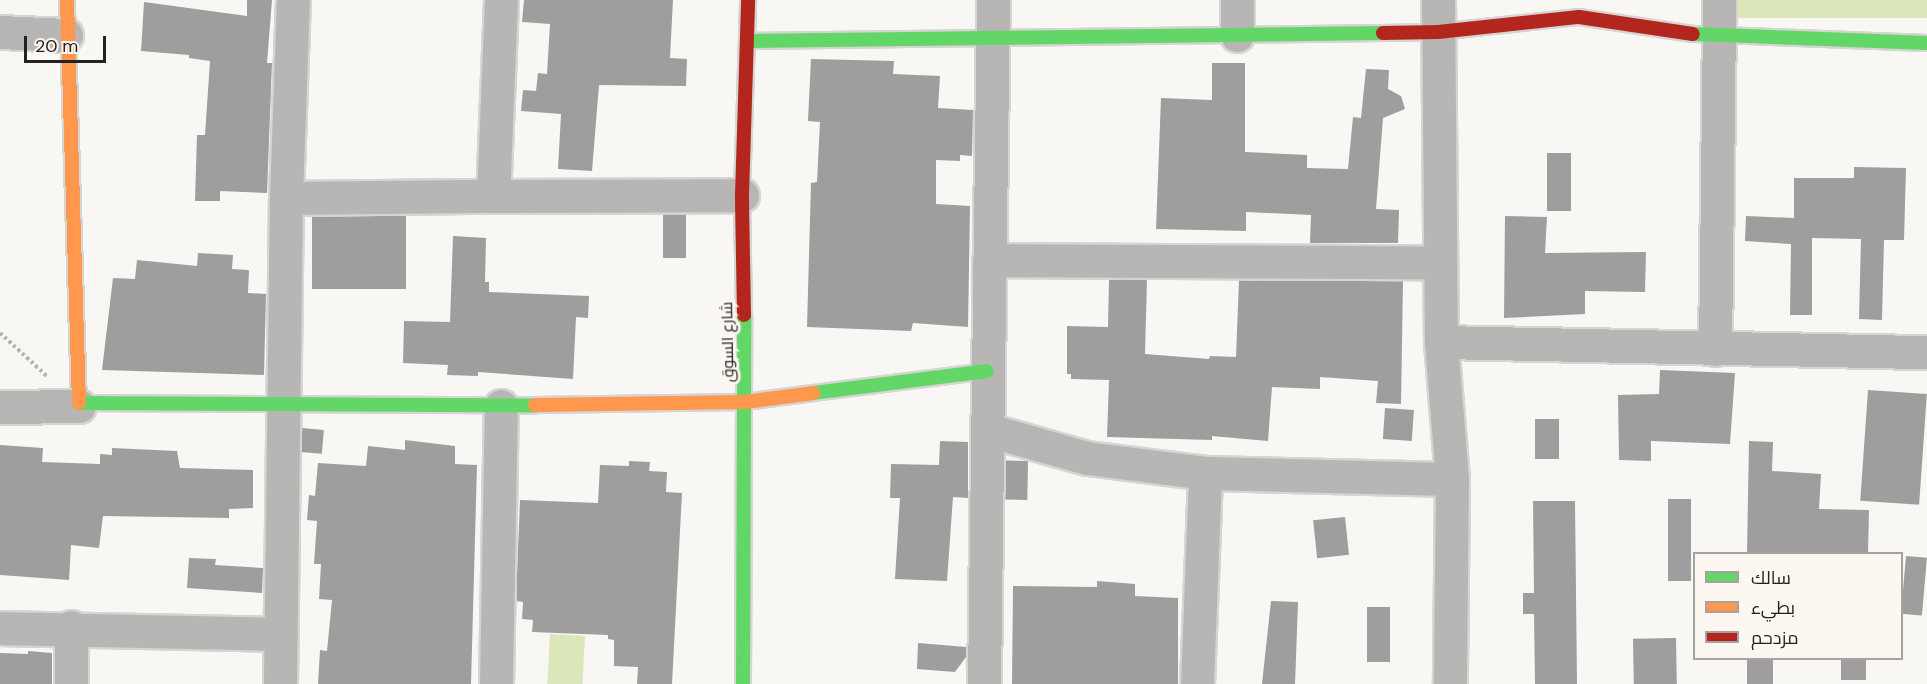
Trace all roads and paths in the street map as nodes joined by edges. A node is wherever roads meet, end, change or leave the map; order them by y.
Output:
1 (67, 0) edge
2 (293, 0) edge
3 (501, 0) edge
4 (748, 0) edge
5 (993, 0) edge
6 (1237, 0) edge
7 (1438, 0) edge
8 (1719, 0) edge
9 (0, 32) edge
10 (1438, 32) junction
11 (66, 35) junction
12 (1237, 35) junction
13 (1719, 38) junction
14 (992, 39) junction
15 (747, 41) junction
16 (1927, 43) edge
17 (741, 195) junction
18 (493, 196) junction
19 (286, 198) junction
20 (988, 260) junction
21 (1440, 262) junction
22 (0, 333) edge
23 (1441, 342) junction
24 (1715, 349) junction
25 (1927, 352) edge
26 (987, 371) junction
27 (746, 402) junction
28 (79, 406) junction
29 (501, 406) junction
30 (0, 407) edge
31 (283, 407) junction
32 (988, 430) junction
33 (1205, 473) junction
34 (1452, 479) junction
35 (71, 627) junction
36 (0, 628) edge
37 (281, 634) junction
38 (71, 684) edge
39 (280, 684) edge
40 (496, 684) edge
41 (742, 684) edge
42 (984, 684) edge
43 (1197, 684) edge
44 (1450, 684) edge

1 - 11 street
2 - 19 street
3 - 18 street
4 - 15 street, شارع السوق
5 - 14 street
6 - 12 street
7 - 10 street
8 - 13 street
9 - 11 street
10 - 12 street
10 - 13 street
10 - 21 street
11 - 28 street
12 - 14 street
13 - 16 street
13 - 24 street
14 - 15 street
14 - 20 street
15 - 17 street, شارع السوق
17 - 18 street
17 - 27 street, شارع السوق
18 - 19 street
19 - 31 street
20 - 21 street
20 - 26 street
21 - 23 street
22 - 28 path
23 - 24 street
23 - 34 street
24 - 25 street
26 - 27 street
26 - 32 street
27 - 29 street
27 - 41 street, شارع السوق
28 - 30 street
28 - 31 street
29 - 31 street
29 - 40 street
31 - 37 street
32 - 33 street
32 - 42 street
33 - 34 street
33 - 43 street
34 - 44 street
35 - 36 street
35 - 37 street
35 - 38 street
37 - 39 street

